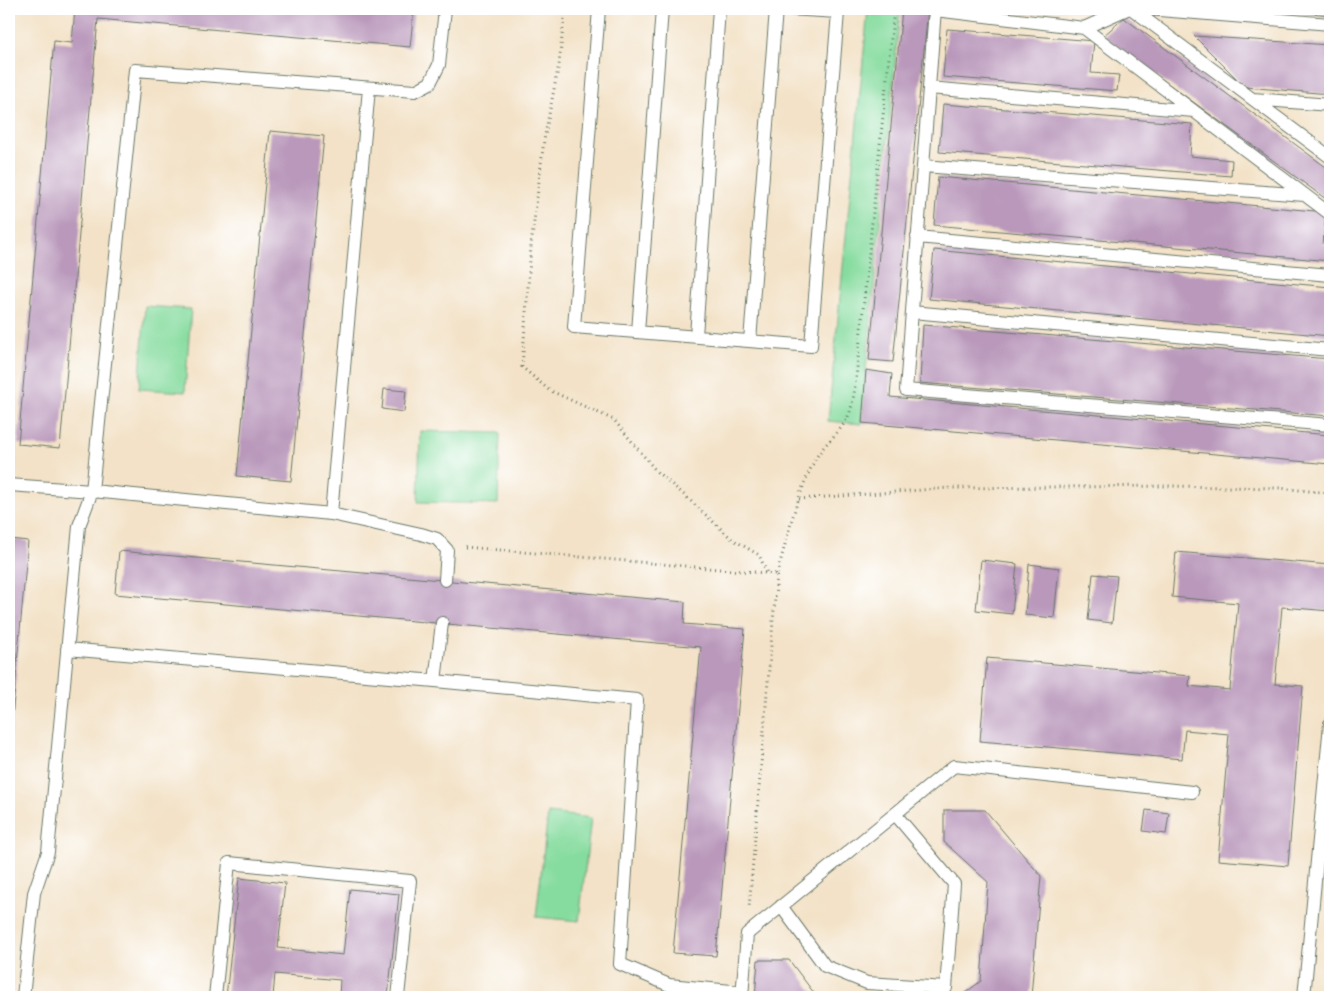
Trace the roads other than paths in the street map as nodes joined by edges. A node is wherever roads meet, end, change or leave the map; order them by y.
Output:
1 (445, 9) edge
2 (599, 9) edge
3 (662, 9) edge
4 (719, 9) edge
5 (776, 9) edge
6 (790, 9) edge
7 (1127, 9) edge
8 (1132, 9) edge
9 (1148, 9) edge
10 (935, 10) edge
11 (1330, 24) edge
12 (1084, 28) junction
13 (369, 88) junction
14 (929, 88) junction
15 (1253, 99) junction
16 (1330, 105) edge
17 (1194, 111) junction
18 (1330, 157) edge
19 (923, 166) junction
20 (1305, 195) junction
21 (1330, 214) edge
22 (917, 237) junction
23 (1330, 275) edge
24 (912, 312) junction
25 (638, 332) junction
26 (696, 336) junction
27 (750, 340) junction
28 (1330, 350) edge
29 (1330, 425) edge
30 (9, 485) edge
31 (92, 491) junction
32 (331, 514) junction
33 (445, 580) dead end
34 (442, 623) dead end
35 (67, 649) junction
36 (435, 681) junction
37 (1330, 724) edge
38 (1192, 792) dead end
39 (895, 814) junction
40 (781, 906) junction
41 (742, 994) edge
42 (23, 997) edge
43 (215, 997) edge
44 (398, 997) edge
45 (1304, 997) edge

1 - 13 lane
2 - 25 lane
3 - 25 lane
4 - 26 lane
5 - 27 lane
6 - 27 lane
7 - 12 lane
8 - 15 lane
9 - 11 lane
10 - 12 lane
10 - 14 lane
12 - 17 lane
13 - 31 lane
13 - 32 lane
14 - 17 lane
14 - 19 lane
15 - 16 lane
15 - 18 lane
17 - 20 lane
19 - 20 lane
19 - 22 lane
20 - 21 lane
22 - 23 lane
22 - 24 lane
24 - 28 lane
24 - 29 lane
25 - 26 lane
26 - 27 lane
30 - 31 lane
31 - 32 lane
31 - 35 lane
32 - 33 lane
34 - 36 lane
35 - 36 lane
35 - 42 lane
36 - 41 lane
37 - 45 lane
38 - 39 lane
39 - 40 lane
39 - 40 lane
40 - 41 lane
43 - 44 lane

